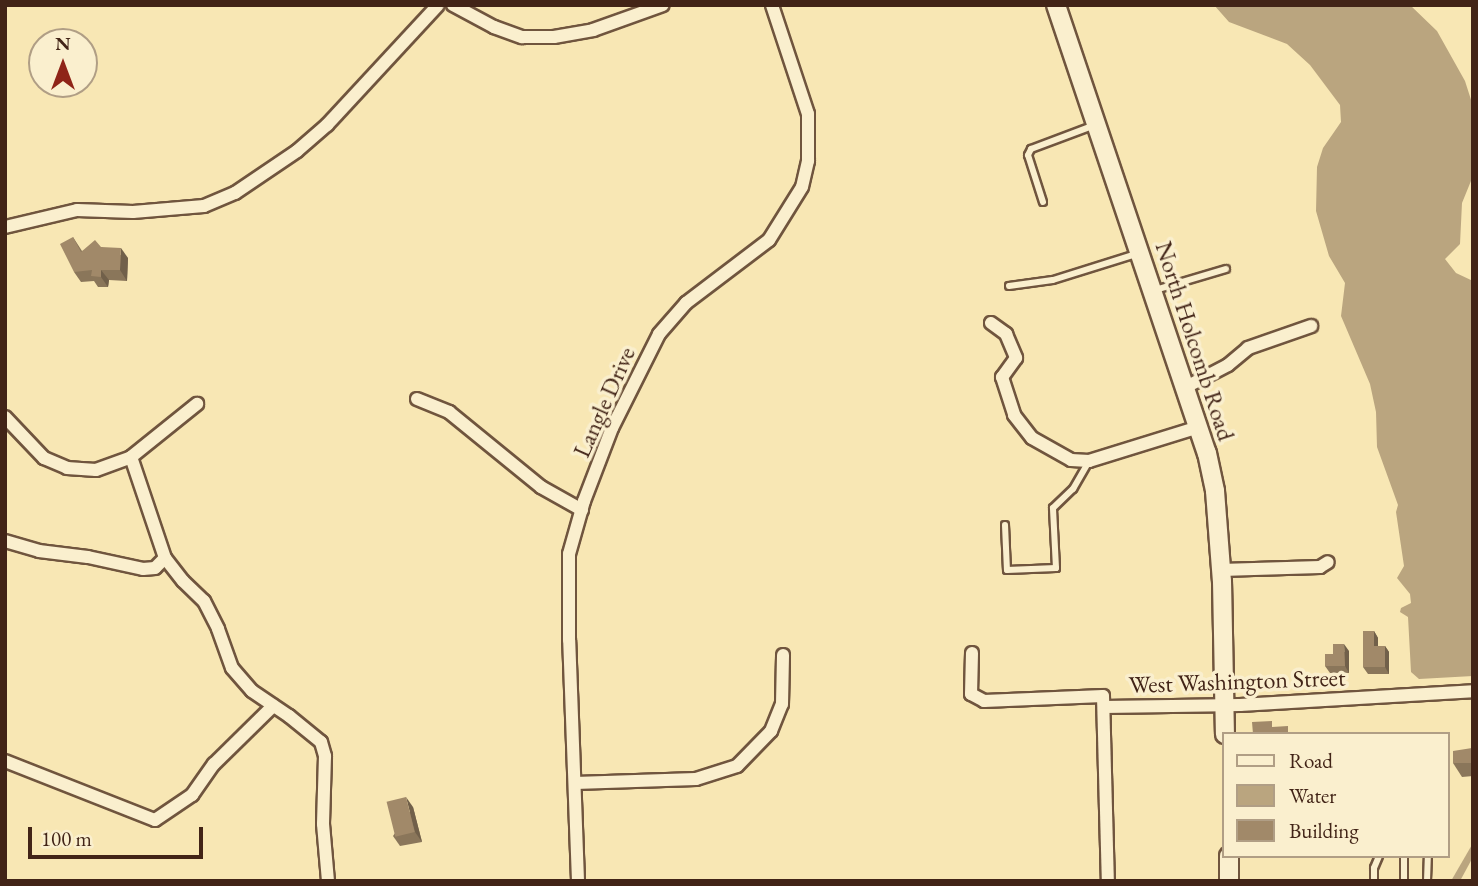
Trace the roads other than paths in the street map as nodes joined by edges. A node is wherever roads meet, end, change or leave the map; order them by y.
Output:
1 (438, 5) edge
2 (453, 5) edge
3 (663, 5) edge
4 (772, 5) edge
5 (1056, 5) edge
6 (1097, 125) junction
7 (1044, 202) dead end
8 (5, 227) edge
9 (1140, 253) junction
10 (1226, 269) dead end
11 (1009, 286) dead end
12 (1153, 290) junction
13 (991, 323) dead end
14 (1311, 326) dead end
15 (1186, 387) junction
16 (417, 399) dead end
17 (197, 404) dead end
18 (5, 417) edge
19 (1199, 427) junction
20 (131, 457) junction
21 (1089, 461) junction
22 (582, 510) junction
23 (1005, 526) dead end
24 (5, 541) edge
25 (165, 558) junction
26 (1328, 562) dead end
27 (1221, 570) junction
28 (972, 653) dead end
29 (783, 655) dead end
30 (1473, 691) edge
31 (1224, 704) junction
32 (272, 706) junction
33 (1104, 707) junction
34 (1225, 732) edge
35 (5, 761) edge
36 (575, 783) junction
37 (1229, 858) edge
38 (1378, 858) edge
39 (1404, 858) edge
40 (1428, 858) edge
41 (328, 881) edge
42 (578, 881) edge
43 (1108, 881) edge
44 (1229, 881) edge
45 (1374, 881) edge
46 (1405, 881) edge
47 (1427, 881) edge

1 - 8 street
2 - 3 street
4 - 22 street, Langle Drive
5 - 6 street, North Holcomb Road
6 - 7 lane
6 - 9 street, North Holcomb Road
9 - 11 lane
9 - 12 street, North Holcomb Road
10 - 12 lane
12 - 15 street, North Holcomb Road
13 - 21 street
14 - 15 street
15 - 19 street, North Holcomb Road
16 - 22 street
17 - 20 street
18 - 20 street
19 - 21 street
19 - 27 street, North Holcomb Road
20 - 25 street
21 - 23 lane
22 - 36 street, Langle Drive
24 - 25 street
25 - 32 street
26 - 27 street
27 - 31 street, North Holcomb Road
28 - 33 street, West Washington Street
29 - 36 street
30 - 31 street, West Washington Street
31 - 33 street, West Washington Street
31 - 34 street, North Holcomb Road
32 - 35 street
32 - 41 street
33 - 43 street
36 - 42 street, Langle Drive
37 - 44 street
38 - 45 lane
39 - 46 lane
40 - 47 lane

